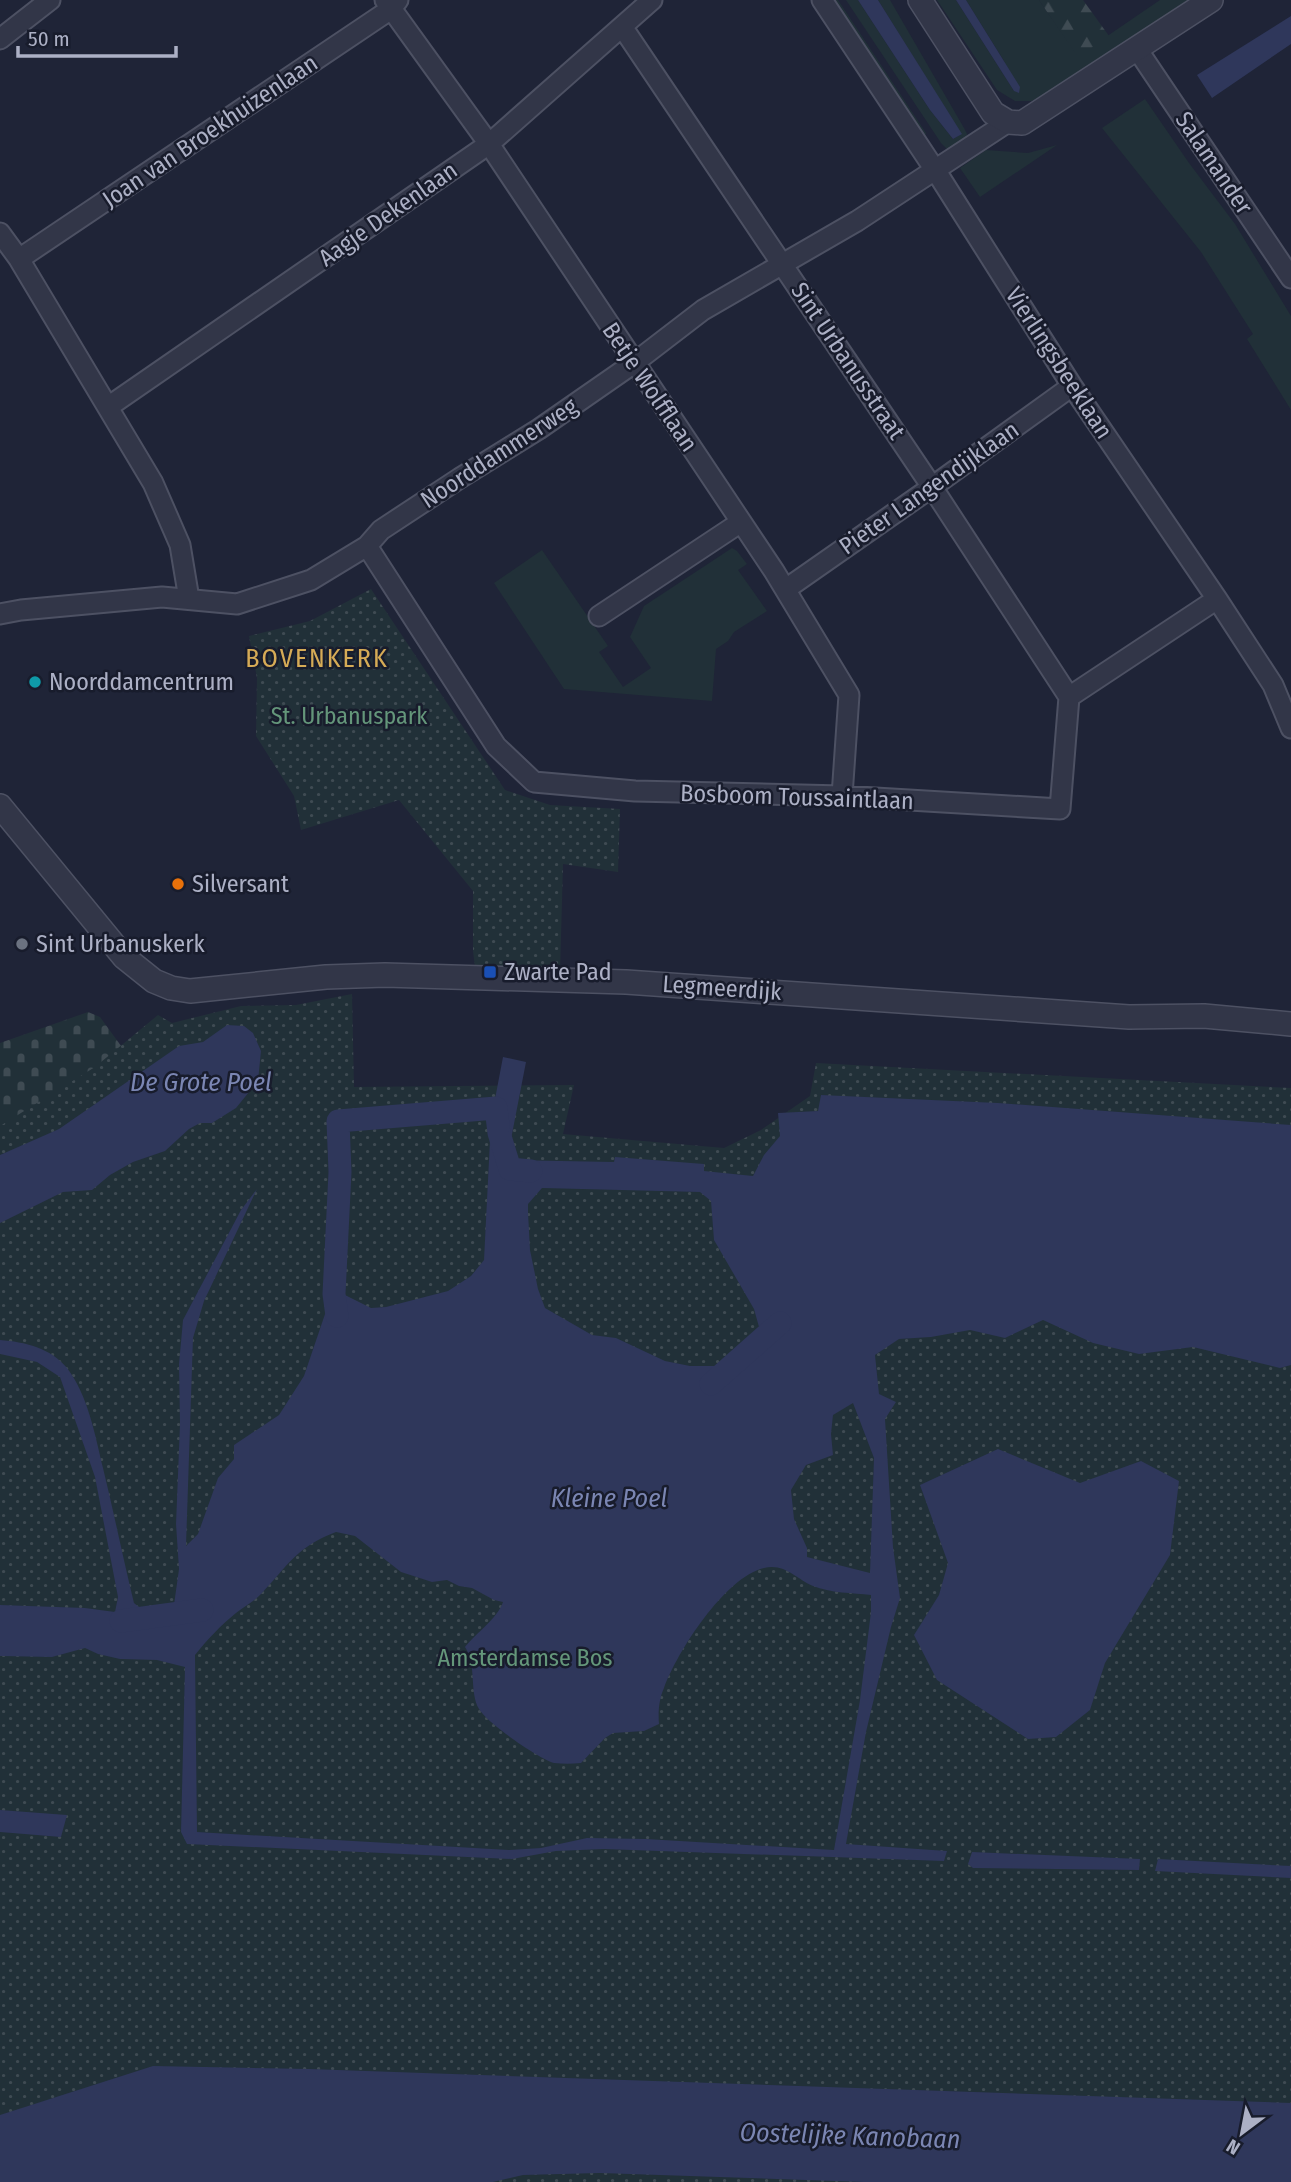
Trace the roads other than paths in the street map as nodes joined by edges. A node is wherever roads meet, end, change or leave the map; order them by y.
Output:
1 (50, 0) edge
2 (652, 0) edge
3 (822, 0) edge
4 (920, 0) edge
5 (1211, 0) edge
6 (392, 3) edge
7 (622, 28) junction
8 (0, 39) edge
9 (1137, 49) junction
10 (1000, 118) junction
11 (489, 144) junction
12 (934, 169) junction
13 (0, 233) edge
14 (19, 259) junction
15 (783, 265) junction
16 (1290, 274) edge
17 (634, 363) junction
18 (1072, 386) junction
19 (108, 407) junction
20 (932, 487) junction
21 (741, 522) junction
22 (367, 546) junction
23 (786, 589) junction
24 (189, 599) junction
25 (1217, 599) junction
26 (0, 614) edge
27 (599, 616) dead end
28 (1069, 697) junction
29 (1291, 727) edge
30 (842, 796) junction
31 (0, 806) edge
32 (1291, 1024) edge

1 - 8 street
2 - 7 street, Aagje Dekenlaan
3 - 12 street, Vierlingsbeeklaan
4 - 10 street
5 - 9 street
6 - 11 street, Betje Wolfflaan
6 - 14 street, Joan van Broekhuizenlaan
7 - 11 street, Aagje Dekenlaan
7 - 15 street, Sint Urbanusstraat
9 - 10 street
9 - 16 street, Salamander
10 - 12 street
11 - 17 street, Betje Wolfflaan
11 - 19 street, Aagje Dekenlaan
12 - 15 street, Noorddammerweg
12 - 18 street, Vierlingsbeeklaan
13 - 14 street
14 - 19 street
15 - 17 street, Noorddammerweg
15 - 20 street, Sint Urbanusstraat
17 - 21 street, Betje Wolfflaan
17 - 22 street, Noorddammerweg
18 - 20 street, Pieter Langendijklaan
18 - 25 street, Vierlingsbeeklaan
19 - 24 street
20 - 23 street, Pieter Langendijklaan
20 - 28 street, Sint Urbanusstraat
21 - 23 street, Betje Wolfflaan
21 - 27 street
22 - 24 street, Noorddammerweg
22 - 30 street, Bosboom Toussaintlaan
23 - 30 street, Betje Wolfflaan
24 - 26 street
25 - 28 street
25 - 29 street, Vierlingsbeeklaan
28 - 30 street, Bosboom Toussaintlaan
31 - 32 street, Legmeerdijk

